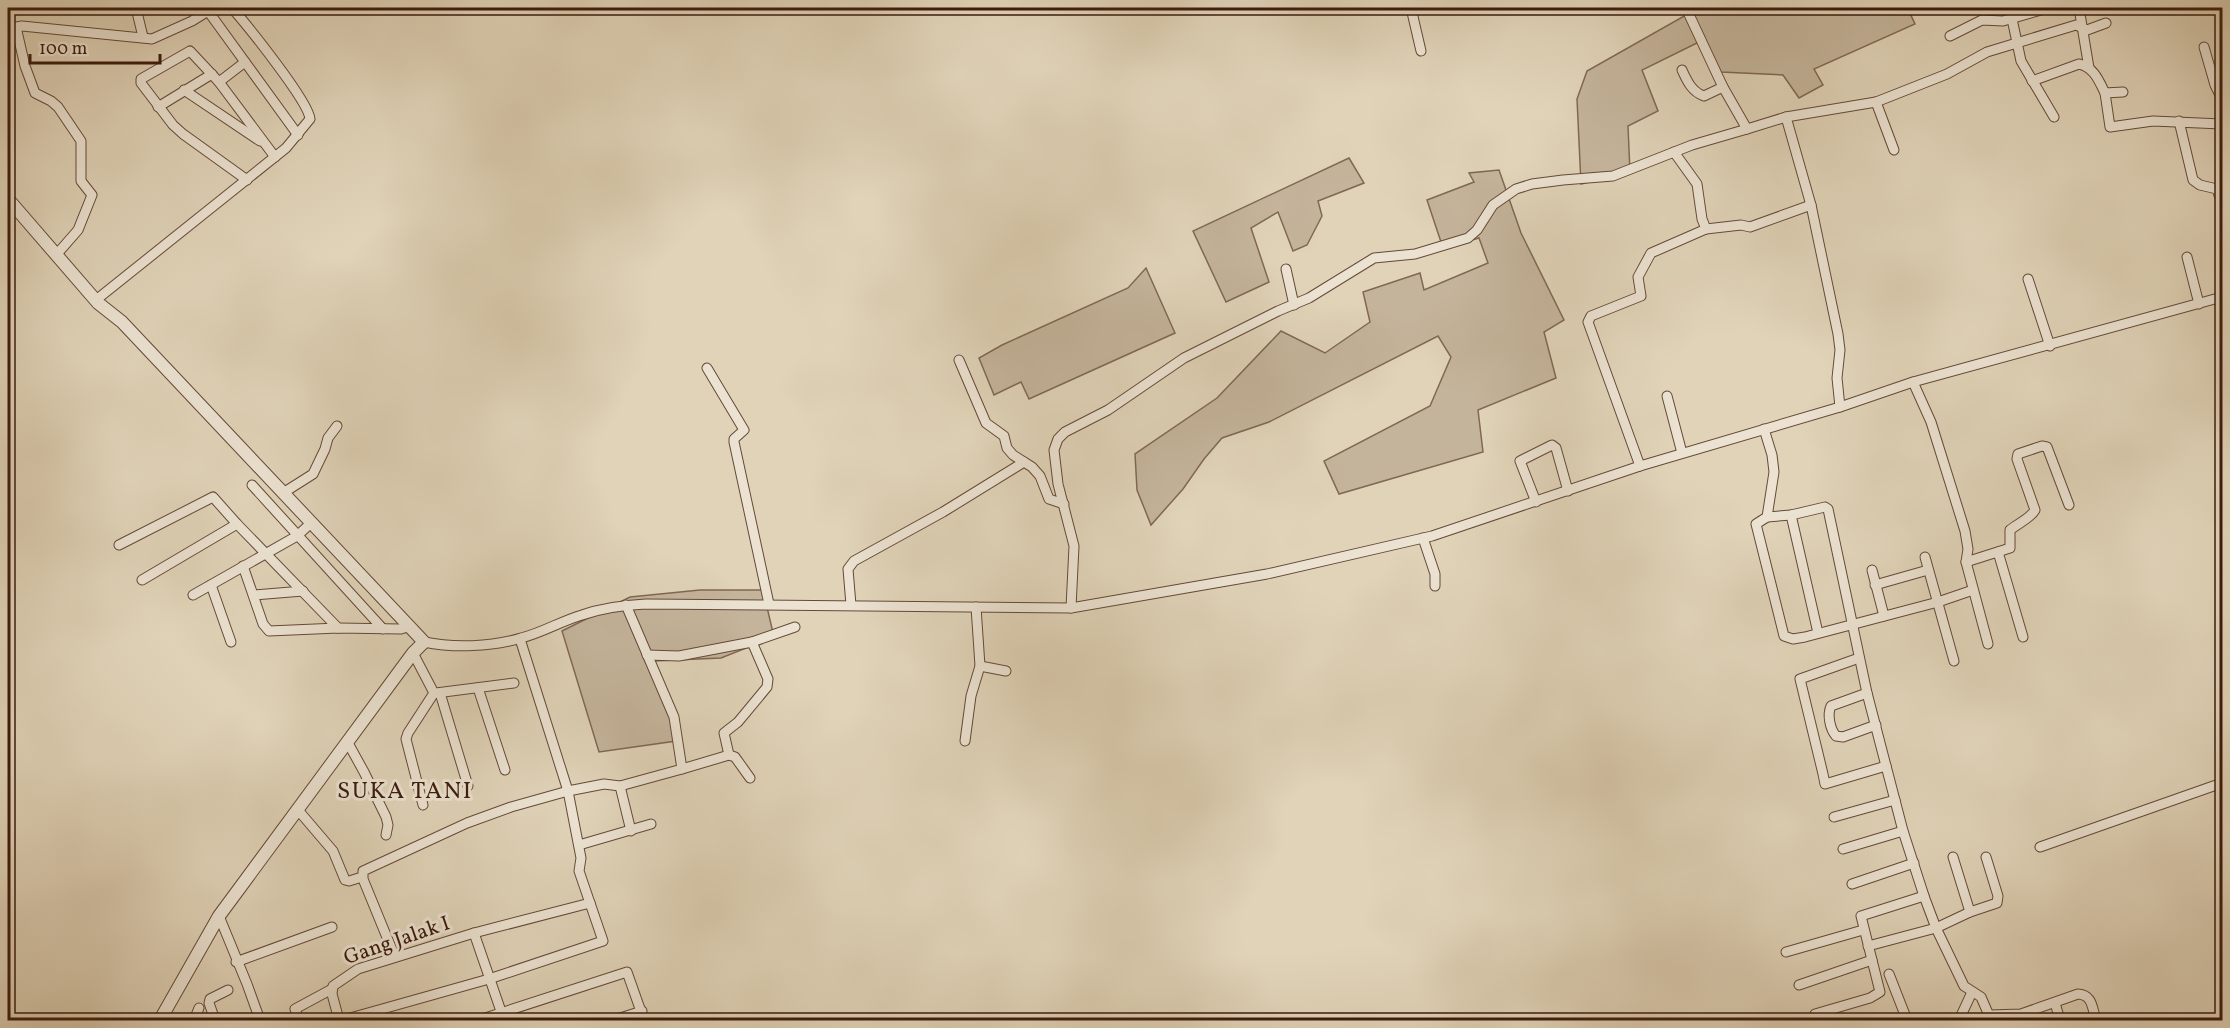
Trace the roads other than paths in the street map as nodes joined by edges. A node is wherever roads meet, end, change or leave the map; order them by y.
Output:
1 (136, 8) edge
2 (232, 8) edge
3 (1411, 8) edge
4 (1686, 8) edge
5 (2048, 8) edge
6 (2079, 8) edge
7 (210, 9) edge
8 (2012, 19) junction
9 (2106, 23) dead end
10 (2083, 27) junction
11 (12, 28) edge
12 (1950, 36) dead end
13 (142, 37) junction
14 (2016, 43) junction
15 (2204, 46) dead end
16 (1421, 51) dead end
17 (245, 62) junction
18 (2090, 68) junction
19 (1683, 70) dead end
20 (215, 78) junction
21 (2032, 81) junction
22 (1723, 87) junction
23 (184, 90) junction
24 (2123, 92) dead end
25 (2105, 93) junction
26 (2223, 99) edge
27 (1876, 102) junction
28 (158, 107) junction
29 (1786, 117) junction
30 (2054, 117) dead end
31 (2179, 121) junction
32 (2223, 124) edge
33 (1748, 129) junction
34 (298, 135) junction
35 (265, 144) junction
36 (1894, 150) dead end
37 (1674, 152) junction
38 (275, 157) junction
39 (247, 180) junction
40 (2219, 195) dead end
41 (8, 199) edge
42 (1811, 205) junction
43 (1706, 229) junction
44 (57, 254) junction
45 (2187, 257) dead end
46 (1287, 269) dead end
47 (2028, 279) dead end
48 (2223, 297) edge
49 (97, 302) junction
50 (2199, 304) junction
51 (1294, 305) junction
52 (2050, 346) junction
53 (959, 360) dead end
54 (707, 368) dead end
55 (1914, 382) junction
56 (1667, 396) dead end
57 (1840, 407) junction
58 (337, 426) dead end
59 (1764, 429) junction
60 (1682, 453) junction
61 (1024, 462) junction
62 (1640, 466) junction
63 (252, 485) dead end
64 (1568, 491) junction
65 (284, 493) junction
66 (1536, 502) junction
67 (1064, 504) junction
68 (2068, 506) dead end
69 (1791, 515) junction
70 (1767, 517) junction
71 (237, 524) junction
72 (303, 530) junction
73 (1423, 538) junction
74 (119, 545) dead end
75 (1998, 552) junction
76 (267, 553) junction
77 (1925, 557) dead end
78 (1966, 562) junction
79 (243, 566) junction
80 (1872, 570) dead end
81 (1928, 570) junction
82 (142, 580) dead end
83 (211, 585) junction
84 (1875, 585) junction
85 (1435, 586) dead end
86 (1973, 590) junction
87 (303, 591) junction
88 (193, 595) dead end
89 (254, 595) junction
90 (1938, 602) junction
91 (770, 604) junction
92 (626, 605) junction
93 (850, 605) junction
94 (976, 607) junction
95 (1071, 608) junction
96 (1884, 616) junction
97 (1852, 624) junction
98 (795, 627) dead end
99 (338, 628) junction
100 (396, 628) junction
101 (1818, 633) junction
102 (2023, 637) dead end
103 (520, 639) junction
104 (231, 642) dead end
105 (424, 642) junction
106 (752, 642) junction
107 (1988, 644) dead end
108 (413, 653) junction
109 (647, 655) junction
110 (1859, 658) junction
111 (1954, 661) dead end
112 (980, 666) junction
113 (1006, 671) dead end
114 (514, 683) dead end
115 (478, 688) junction
116 (437, 693) junction
117 (1868, 693) junction
118 (1876, 725) junction
119 (965, 741) dead end
120 (348, 743) junction
121 (729, 755) junction
122 (1886, 766) junction
123 (682, 769) junction
124 (505, 770) dead end
125 (750, 778) dead end
126 (2223, 783) edge
127 (468, 786) dead end
128 (620, 786) junction
129 (568, 790) junction
130 (1895, 800) junction
131 (423, 805) dead end
132 (298, 810) junction
133 (1834, 817) dead end
134 (651, 824) dead end
135 (631, 831) junction
136 (1903, 831) junction
137 (386, 835) dead end
138 (579, 845) junction
139 (2040, 847) dead end
140 (1843, 849) dead end
141 (1953, 857) dead end
142 (1986, 857) dead end
143 (1914, 863) junction
144 (362, 877) junction
145 (1852, 884) dead end
146 (1924, 896) junction
147 (590, 903) junction
148 (1970, 912) junction
149 (219, 916) junction
150 (332, 927) dead end
151 (1936, 928) junction
152 (1863, 930) junction
153 (474, 933) junction
154 (1868, 946) junction
155 (1786, 952) dead end
156 (395, 957) junction
157 (1872, 960) junction
158 (236, 962) junction
159 (1889, 974) dead end
160 (489, 978) junction
161 (1799, 985) dead end
162 (332, 989) junction
163 (228, 990) dead end
164 (1972, 992) junction
165 (2055, 1003) junction
166 (199, 1008) dead end
167 (1815, 1014) dead end
168 (643, 1016) edge
169 (503, 1017) edge
170 (2022, 1017) edge
171 (1991, 1018) edge
172 (160, 1020) edge
173 (194, 1020) edge
174 (215, 1020) edge
175 (260, 1020) edge
176 (299, 1020) edge
177 (341, 1020) edge
178 (479, 1020) edge
179 (614, 1020) edge
180 (1907, 1020) edge
181 (1959, 1020) edge
182 (2060, 1020) edge
183 (2096, 1020) edge

1 - 13 street
2 - 34 street
3 - 16 street
4 - 22 street
5 - 8 street
6 - 10 street
7 - 13 street
7 - 17 street
8 - 12 street
8 - 14 street
9 - 10 street
10 - 14 street
10 - 18 street
11 - 13 street
11 - 44 street
14 - 21 street
14 - 27 street
15 - 26 street
17 - 20 street
17 - 34 street
18 - 21 street
18 - 25 street
19 - 22 street
20 - 23 street
20 - 28 street
20 - 35 street
21 - 30 street
22 - 33 street
23 - 28 street
23 - 35 street
24 - 25 street
25 - 31 street
27 - 29 street
27 - 36 street
28 - 39 street
29 - 33 street
29 - 42 street
31 - 32 street
31 - 40 street
33 - 37 street
34 - 38 street
35 - 38 street
37 - 43 street
37 - 51 street
38 - 39 street
39 - 49 street
41 - 44 street
42 - 43 street
42 - 57 street
43 - 62 street
44 - 49 street
45 - 50 street
46 - 51 street
47 - 52 street
48 - 50 street
49 - 65 street
50 - 52 street
51 - 67 street
52 - 55 street
53 - 61 street
54 - 91 street
55 - 57 street
55 - 78 street
56 - 60 street
57 - 59 street
58 - 65 street
59 - 60 street
59 - 70 street
60 - 62 street
61 - 67 street
61 - 93 street
62 - 64 street
63 - 72 street
64 - 66 street
64 - 66 street
65 - 72 street
66 - 73 street
67 - 95 street
68 - 75 street
69 - 70 street
69 - 97 street
69 - 101 street
70 - 101 street
71 - 74 street
71 - 76 street
71 - 82 street
72 - 76 street
72 - 100 street
72 - 100 street
73 - 85 street
73 - 95 street
75 - 78 street
75 - 102 street
76 - 79 street
76 - 87 street
77 - 81 street
78 - 86 street
79 - 83 street
79 - 89 street
80 - 84 street
81 - 84 street
81 - 90 street
83 - 88 street
83 - 104 street
84 - 96 street
86 - 90 street
86 - 107 street
87 - 89 street
87 - 99 street
89 - 99 street
90 - 96 street
90 - 111 street
91 - 92 street
91 - 93 street
92 - 103 street
92 - 109 street
93 - 94 street
94 - 95 street
94 - 112 street
96 - 97 street
97 - 101 street
97 - 110 street
98 - 106 street
99 - 100 street
100 - 105 street
103 - 105 street
103 - 129 street
105 - 108 street
106 - 109 street
106 - 121 street
108 - 116 street
108 - 120 street
109 - 123 street
110 - 117 street
110 - 122 street
112 - 113 street
112 - 119 street
114 - 115 street
115 - 116 street
115 - 124 street
116 - 127 street
116 - 131 street
117 - 118 street
117 - 118 street
118 - 122 street
120 - 132 street
120 - 137 street
121 - 123 street
121 - 125 street
122 - 130 street
123 - 128 street
126 - 139 street
128 - 129 street
128 - 135 street
129 - 138 street
129 - 144 street
130 - 133 street
130 - 136 street
132 - 144 street
132 - 149 street
134 - 135 street
135 - 138 street
136 - 140 street
136 - 143 street
138 - 147 street
141 - 148 street
142 - 148 street
143 - 145 street
143 - 146 street
144 - 156 street
146 - 151 street
146 - 152 street
147 - 153 street, Gang Jalak I
147 - 160 street, Gang Jalak I
148 - 151 street
149 - 158 street
149 - 172 street
150 - 158 street
151 - 154 street
151 - 164 street
152 - 154 street
152 - 155 street
153 - 156 street, Gang Jalak I
153 - 160 street
154 - 157 street
156 - 162 street, Gang Jalak I
157 - 161 street
157 - 167 street
158 - 175 street
159 - 180 street
160 - 169 street
160 - 177 street, Gang Jalak I
162 - 176 street
162 - 177 street, Gang Jalak I
163 - 174 street
164 - 171 street
164 - 181 street
165 - 170 street
165 - 182 street
165 - 183 street
166 - 173 street
168 - 169 street
168 - 179 street
169 - 178 street
170 - 171 street

